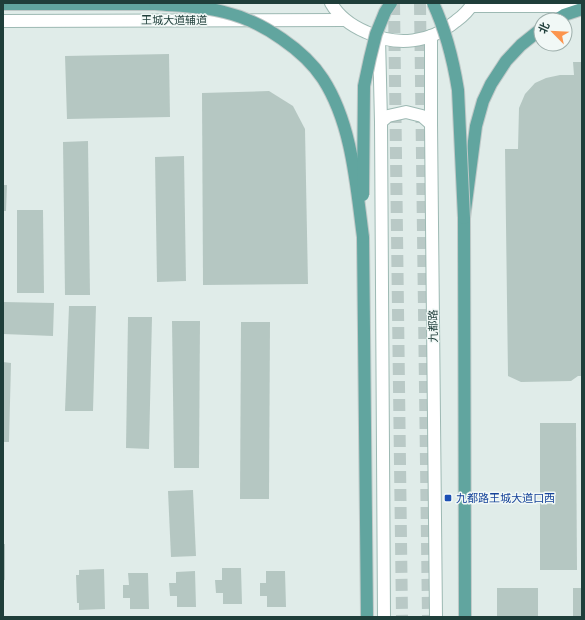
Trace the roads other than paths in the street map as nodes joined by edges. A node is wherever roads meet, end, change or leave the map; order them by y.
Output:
1 (175, 3) edge
2 (331, 3) edge
3 (391, 3) edge
4 (433, 3) edge
5 (3, 4) edge
6 (155, 4) junction
7 (472, 4) edge
8 (582, 6) edge
9 (345, 20) junction
10 (3, 21) edge
11 (533, 35) edge
12 (431, 36) junction
13 (379, 38) junction
14 (381, 122) junction
15 (431, 124) junction
16 (464, 218) junction
17 (363, 237) junction
18 (367, 617) edge
19 (384, 617) edge
20 (436, 617) edge
21 (465, 617) edge

1 - 6 main road, bridge
2 - 9 main road
3 - 17 main road, bridge
4 - 16 main road, bridge
5 - 6 main road
6 - 17 main road, bridge
7 - 8 main road
7 - 12 main road
9 - 10 main road, 王城大道辅道
9 - 13 main road
11 - 16 main road, bridge
12 - 13 main road
12 - 15 main road, 九都路
13 - 14 main road
14 - 15 main road
14 - 19 main road
15 - 20 main road, 九都路
16 - 21 main road
17 - 18 main road

